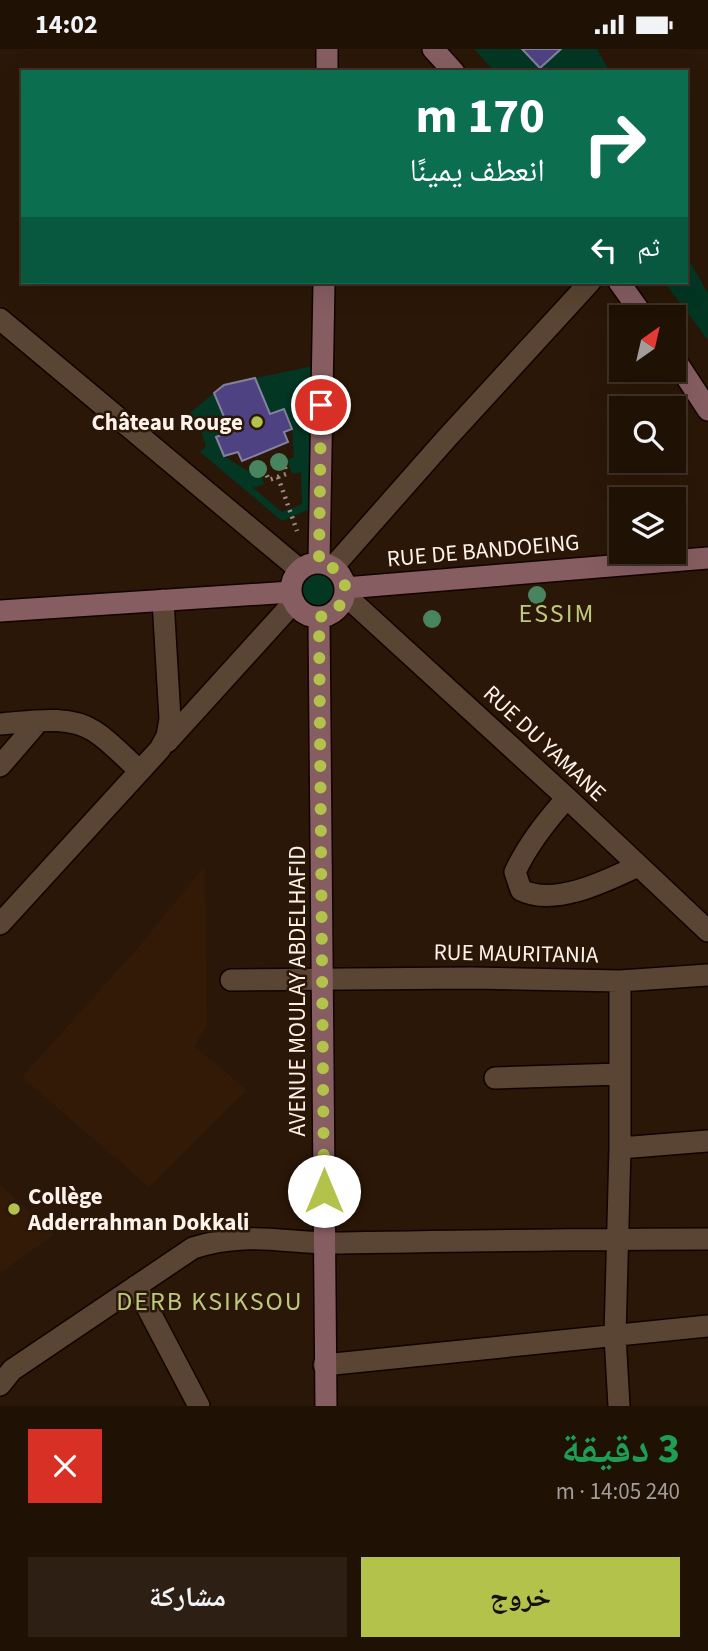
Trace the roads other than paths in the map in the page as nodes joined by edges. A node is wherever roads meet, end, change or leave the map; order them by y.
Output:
1 (327, 49) edge
2 (433, 49) edge
3 (327, 70) edge
4 (452, 70) edge
5 (324, 284) edge
6 (588, 284) edge
7 (620, 284) edge
8 (635, 305) edge
9 (0, 319) edge
10 (686, 376) edge
11 (708, 410) edge
12 (708, 558) edge
13 (317, 567) junction
14 (345, 592) junction
15 (292, 597) junction
16 (163, 600) junction
17 (0, 611) edge
18 (319, 617) junction
19 (38, 722) junction
20 (0, 724) edge
21 (160, 749) junction
22 (0, 766) edge
23 (140, 771) junction
24 (567, 798) junction
25 (638, 866) junction
26 (0, 924) edge
27 (708, 930) edge
28 (708, 975) edge
29 (231, 980) dead end
30 (324, 980) junction
31 (620, 981) junction
32 (620, 1074) junction
33 (495, 1078) dead end
34 (708, 1141) edge
35 (620, 1148) junction
36 (619, 1239) junction
37 (708, 1239) edge
38 (324, 1243) junction
39 (136, 1286) junction
40 (708, 1326) edge
41 (615, 1336) junction
42 (324, 1365) junction
43 (0, 1385) edge
44 (199, 1406) edge
45 (326, 1406) edge
46 (619, 1406) edge

1 - 3 street
2 - 4 street
5 - 13 street
6 - 13 street
7 - 8 street
9 - 13 street
10 - 11 street
12 - 14 street, RUE DE BANDOEING
13 - 14 street
13 - 15 street
14 - 18 street
14 - 24 street, RUE DU YAMANE
15 - 16 street
15 - 18 street
15 - 21 street
16 - 17 street
16 - 21 street
18 - 30 street, AVENUE MOULAY ABDELHAFID
19 - 20 street
19 - 22 street
19 - 23 street
21 - 23 street
23 - 26 street
24 - 25 street, RUE DU YAMANE
24 - 25 street
25 - 27 street, RUE DU YAMANE
28 - 31 street, RUE MAURITANIA
29 - 30 street, RUE MAURITANIA
30 - 31 street, RUE MAURITANIA
30 - 38 street, AVENUE MOULAY ABDELHAFID
31 - 32 street
32 - 33 street
32 - 35 street
34 - 35 street
35 - 36 street
36 - 37 street
36 - 38 street
36 - 41 street
38 - 39 street
38 - 42 street, AVENUE MOULAY ABDELHAFID
39 - 43 street
39 - 44 street
40 - 41 street
41 - 42 street
41 - 46 street
42 - 45 street, AVENUE MOULAY ABDELHAFID

